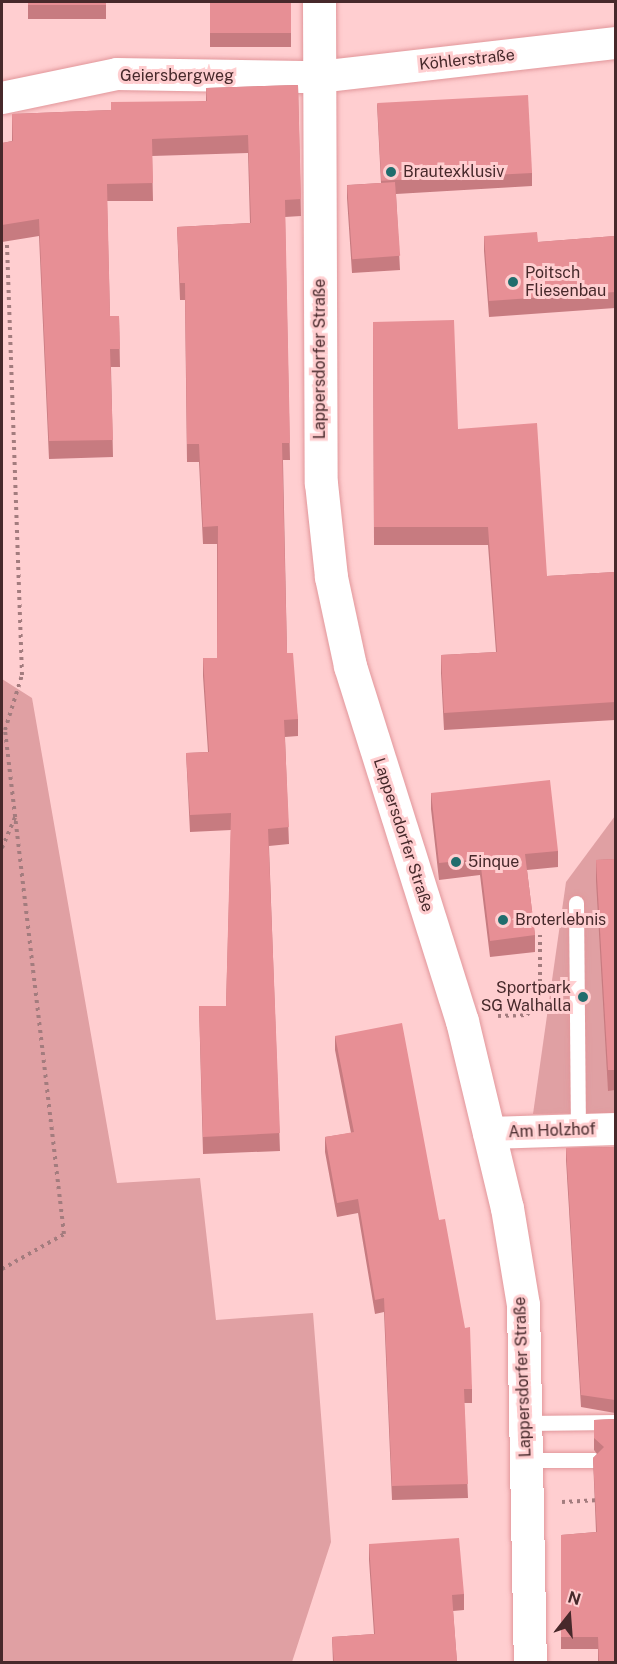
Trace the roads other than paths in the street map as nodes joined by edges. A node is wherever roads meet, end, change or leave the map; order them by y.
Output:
1 (319, 2) edge
2 (615, 43) edge
3 (318, 77) junction
4 (2, 98) edge
5 (576, 903) dead end
6 (615, 1129) edge
7 (578, 1130) junction
8 (489, 1133) junction
9 (615, 1422) edge
10 (526, 1423) junction
11 (526, 1460) junction
12 (594, 1460) edge
13 (531, 1662) edge

1 - 3 street, Lappersdorfer Straße
2 - 3 street, Köhlerstraße
3 - 4 street, Geiersbergweg
3 - 8 street, Lappersdorfer Straße
5 - 7 lane
6 - 7 street, Am Holzhof
7 - 8 street, Am Holzhof
8 - 10 street, Lappersdorfer Straße
9 - 10 lane
10 - 11 street, Lappersdorfer Straße
11 - 12 lane
11 - 13 street, Lappersdorfer Straße

